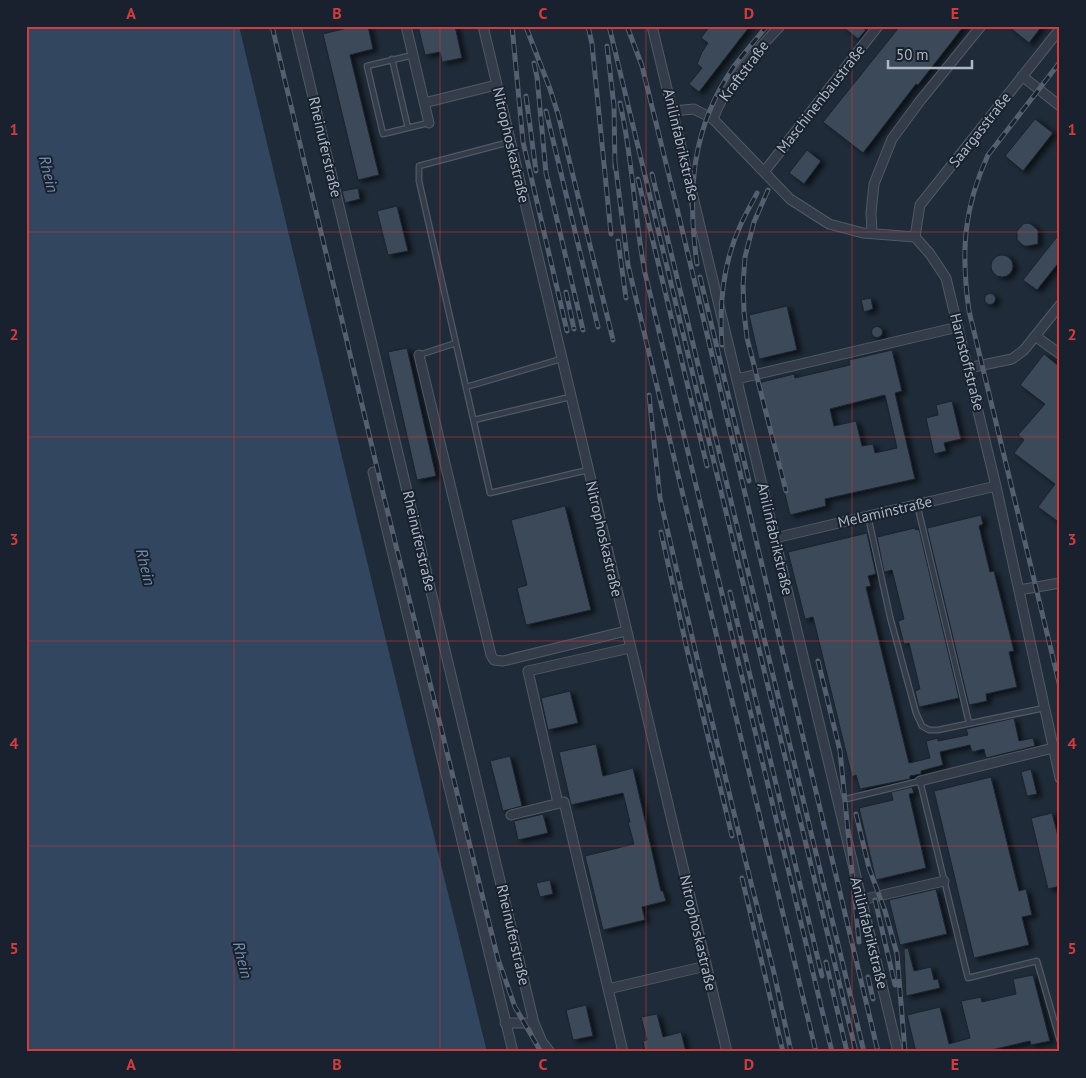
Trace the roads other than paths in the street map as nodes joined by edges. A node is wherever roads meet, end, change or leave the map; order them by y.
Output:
1 (296, 26) edge
2 (406, 26) edge
3 (482, 26) edge
4 (652, 26) edge
5 (780, 26) edge
6 (878, 26) edge
7 (981, 26) edge
8 (1060, 29) edge
9 (413, 55) junction
10 (392, 59) junction
11 (1022, 76) junction
12 (496, 85) junction
13 (424, 103) junction
14 (1060, 106) edge
15 (673, 111) junction
16 (713, 119) junction
17 (429, 123) joint
18 (408, 128) junction
19 (510, 142) junction
20 (764, 172) junction
21 (872, 234) junction
22 (915, 237) junction
23 (1060, 305) edge
24 (958, 327) junction
25 (1035, 336) junction
26 (456, 343) junction
27 (419, 354) joint
28 (1060, 354) edge
29 (561, 359) junction
30 (968, 368) junction
31 (737, 379) junction
32 (466, 387) junction
33 (570, 397) junction
34 (474, 420) junction
35 (588, 470) junction
36 (373, 472) dead end
37 (996, 486) junction
38 (918, 504) junction
39 (868, 516) junction
40 (775, 538) junction
41 (1060, 583) edge
42 (1019, 590) junction
43 (626, 632) junction
44 (630, 648) junction
45 (524, 656) junction
46 (528, 671) junction
47 (1044, 708) junction
48 (969, 723) junction
49 (1053, 748) junction
50 (1060, 778) edge
51 (920, 781) junction
52 (838, 801) junction
53 (558, 804) junction
54 (511, 815) dead end
55 (944, 881) junction
56 (861, 900) junction
57 (706, 966) junction
58 (608, 988) junction
59 (506, 1023) junction
60 (534, 1024) junction
61 (1060, 1042) edge
62 (513, 1052) edge
63 (550, 1052) edge
64 (623, 1052) edge
65 (727, 1052) edge
66 (898, 1052) edge

1 - 60 street, Rheinuferstraße
2 - 9 street
3 - 12 street, Nitrophoskastraße
4 - 15 street, Anilinfabrikstraße
5 - 16 street, Kraftstraße
6 - 20 street, Maschinenbaustraße
7 - 21 street
8 - 11 street, Saargasstraße
9 - 10 lane
9 - 13 street
10 - 18 lane
10 - 18 lane
11 - 14 street
11 - 22 street, Saargasstraße
12 - 13 street
12 - 19 street, Nitrophoskastraße
13 - 17 street
15 - 16 street
15 - 31 street, Anilinfabrikstraße
16 - 20 street
17 - 18 lane
19 - 26 lane
19 - 29 street, Nitrophoskastraße
20 - 21 street
21 - 22 street
22 - 24 street, Harnstoffstraße
23 - 25 street
24 - 30 street, Harnstoffstraße
24 - 31 street
25 - 28 street
25 - 30 street
26 - 27 lane
26 - 32 lane
27 - 45 street
29 - 32 lane
29 - 33 street, Nitrophoskastraße
30 - 37 street, Harnstoffstraße
31 - 40 street, Anilinfabrikstraße
32 - 34 lane
33 - 34 lane
33 - 35 street, Nitrophoskastraße
34 - 35 lane
35 - 43 street, Nitrophoskastraße
36 - 59 street
37 - 38 street, Melaminstraße
37 - 42 street, Harnstoffstraße
38 - 39 street, Melaminstraße
38 - 48 lane
39 - 40 street, Melaminstraße
39 - 48 lane
40 - 52 street, Anilinfabrikstraße
41 - 42 street
42 - 47 street, Harnstoffstraße
43 - 44 street, Nitrophoskastraße
43 - 45 street
44 - 46 street
44 - 57 street, Nitrophoskastraße
45 - 46 street
46 - 53 street
47 - 48 lane
47 - 49 street, Harnstoffstraße
49 - 50 street, Harnstoffstraße
49 - 51 street
51 - 52 lane
51 - 55 lane
52 - 56 street, Anilinfabrikstraße
53 - 54 street
53 - 58 street
55 - 56 street
55 - 61 lane
56 - 66 street, Anilinfabrikstraße
57 - 58 street
57 - 65 street, Nitrophoskastraße
58 - 64 street
59 - 60 street
59 - 62 street
60 - 63 street, Rheinuferstraße

